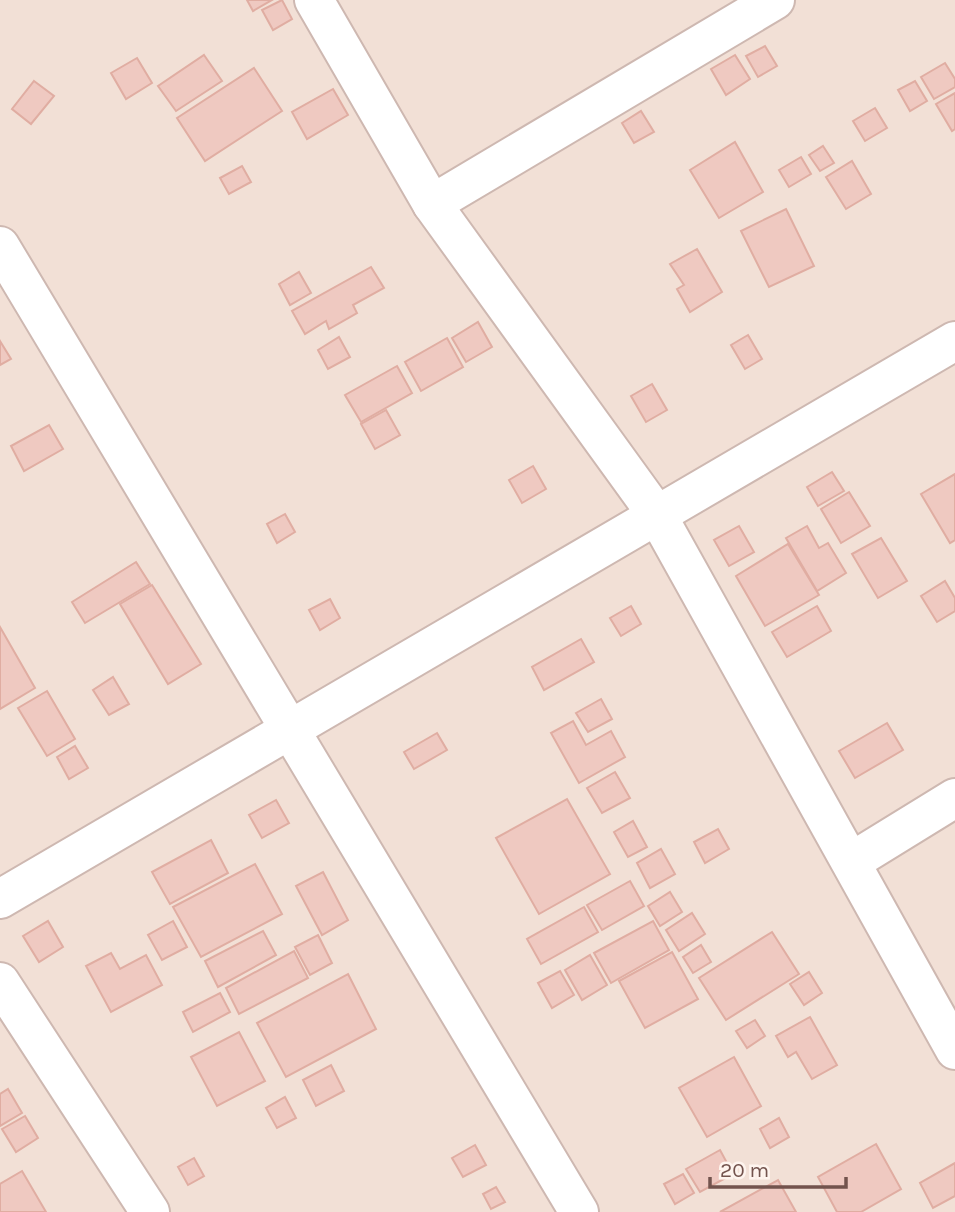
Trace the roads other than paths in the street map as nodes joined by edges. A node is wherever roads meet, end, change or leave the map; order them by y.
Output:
1 (314, 0) edge
2 (775, 0) edge
3 (432, 204) junction
4 (0, 246) edge
5 (955, 341) edge
6 (657, 515) junction
7 (290, 729) junction
8 (955, 798) edge
9 (851, 862) junction
10 (0, 899) edge
11 (0, 982) edge
12 (955, 1050) edge
13 (150, 1212) edge
14 (579, 1212) edge

1 - 3 street
2 - 3 street
3 - 6 street
4 - 7 street
5 - 6 street
6 - 7 street
6 - 9 street
7 - 10 street
7 - 14 street
8 - 9 street
9 - 12 street
11 - 13 street

